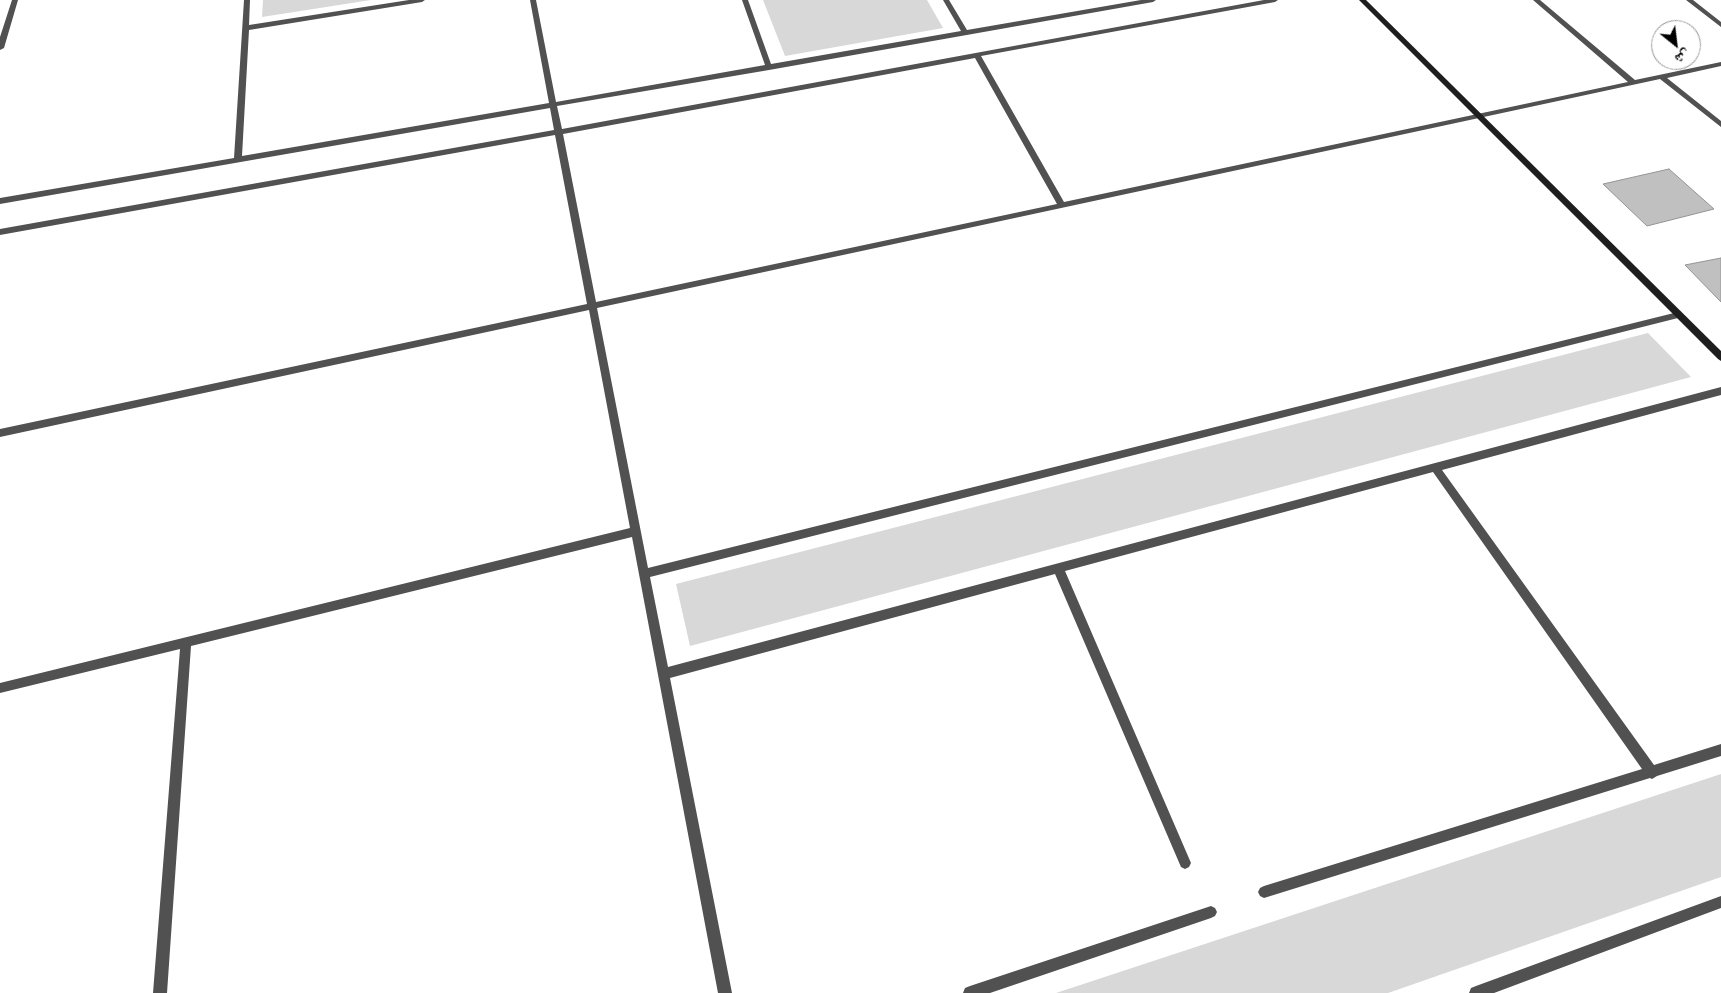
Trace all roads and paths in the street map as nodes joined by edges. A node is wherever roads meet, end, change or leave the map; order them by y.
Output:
1 (15, 0) edge
2 (247, 0) edge
3 (422, 0) edge
4 (533, 0) edge
5 (745, 0) edge
6 (946, 0) edge
7 (1153, 0) edge
8 (1275, 0) edge
9 (1362, 0) edge
10 (1536, 0) edge
11 (1689, 0) edge
12 (1721, 25) edge
13 (246, 28) junction
14 (965, 33) junction
15 (0, 48) edge
16 (976, 55) junction
17 (1721, 64) edge
18 (770, 68) junction
19 (1662, 77) junction
20 (1634, 83) junction
21 (554, 105) junction
22 (1479, 117) junction
23 (1721, 125) edge
24 (559, 132) junction
25 (238, 159) junction
26 (0, 201) edge
27 (1062, 206) junction
28 (0, 232) edge
29 (592, 306) junction
30 (1678, 315) junction
31 (1721, 357) edge
32 (1721, 391) edge
33 (0, 433) edge
34 (1435, 468) junction
35 (636, 531) junction
36 (1058, 568) junction
37 (644, 574) junction
38 (186, 642) junction
39 (663, 674) junction
40 (0, 688) edge
41 (1721, 750) edge
42 (1652, 773) junction
43 (1185, 863) dead end
44 (1264, 892) dead end
45 (1721, 902) edge
46 (1211, 912) dead end
47 (160, 993) edge
48 (725, 993) edge
49 (970, 993) edge
50 (1476, 993) edge

1 - 15 street
2 - 13 street
3 - 13 street
4 - 21 street
5 - 18 street
6 - 14 street
7 - 14 street
8 - 16 street
9 - 22 street
10 - 20 street
11 - 12 street
13 - 25 street
14 - 18 street
16 - 24 street
16 - 27 street
17 - 19 street
18 - 21 street
19 - 20 street
19 - 23 street
20 - 22 street
21 - 24 street
21 - 25 street
22 - 27 street
22 - 30 street
24 - 28 street
24 - 29 street
25 - 26 street
27 - 29 street
29 - 33 street
29 - 35 street
30 - 31 street
30 - 37 street
32 - 34 street
34 - 36 street
34 - 42 street
35 - 37 street
35 - 38 street
36 - 39 street
36 - 43 street
37 - 39 street
38 - 40 street
38 - 47 street
39 - 48 street
41 - 42 street
42 - 44 street
45 - 50 street
46 - 49 street

